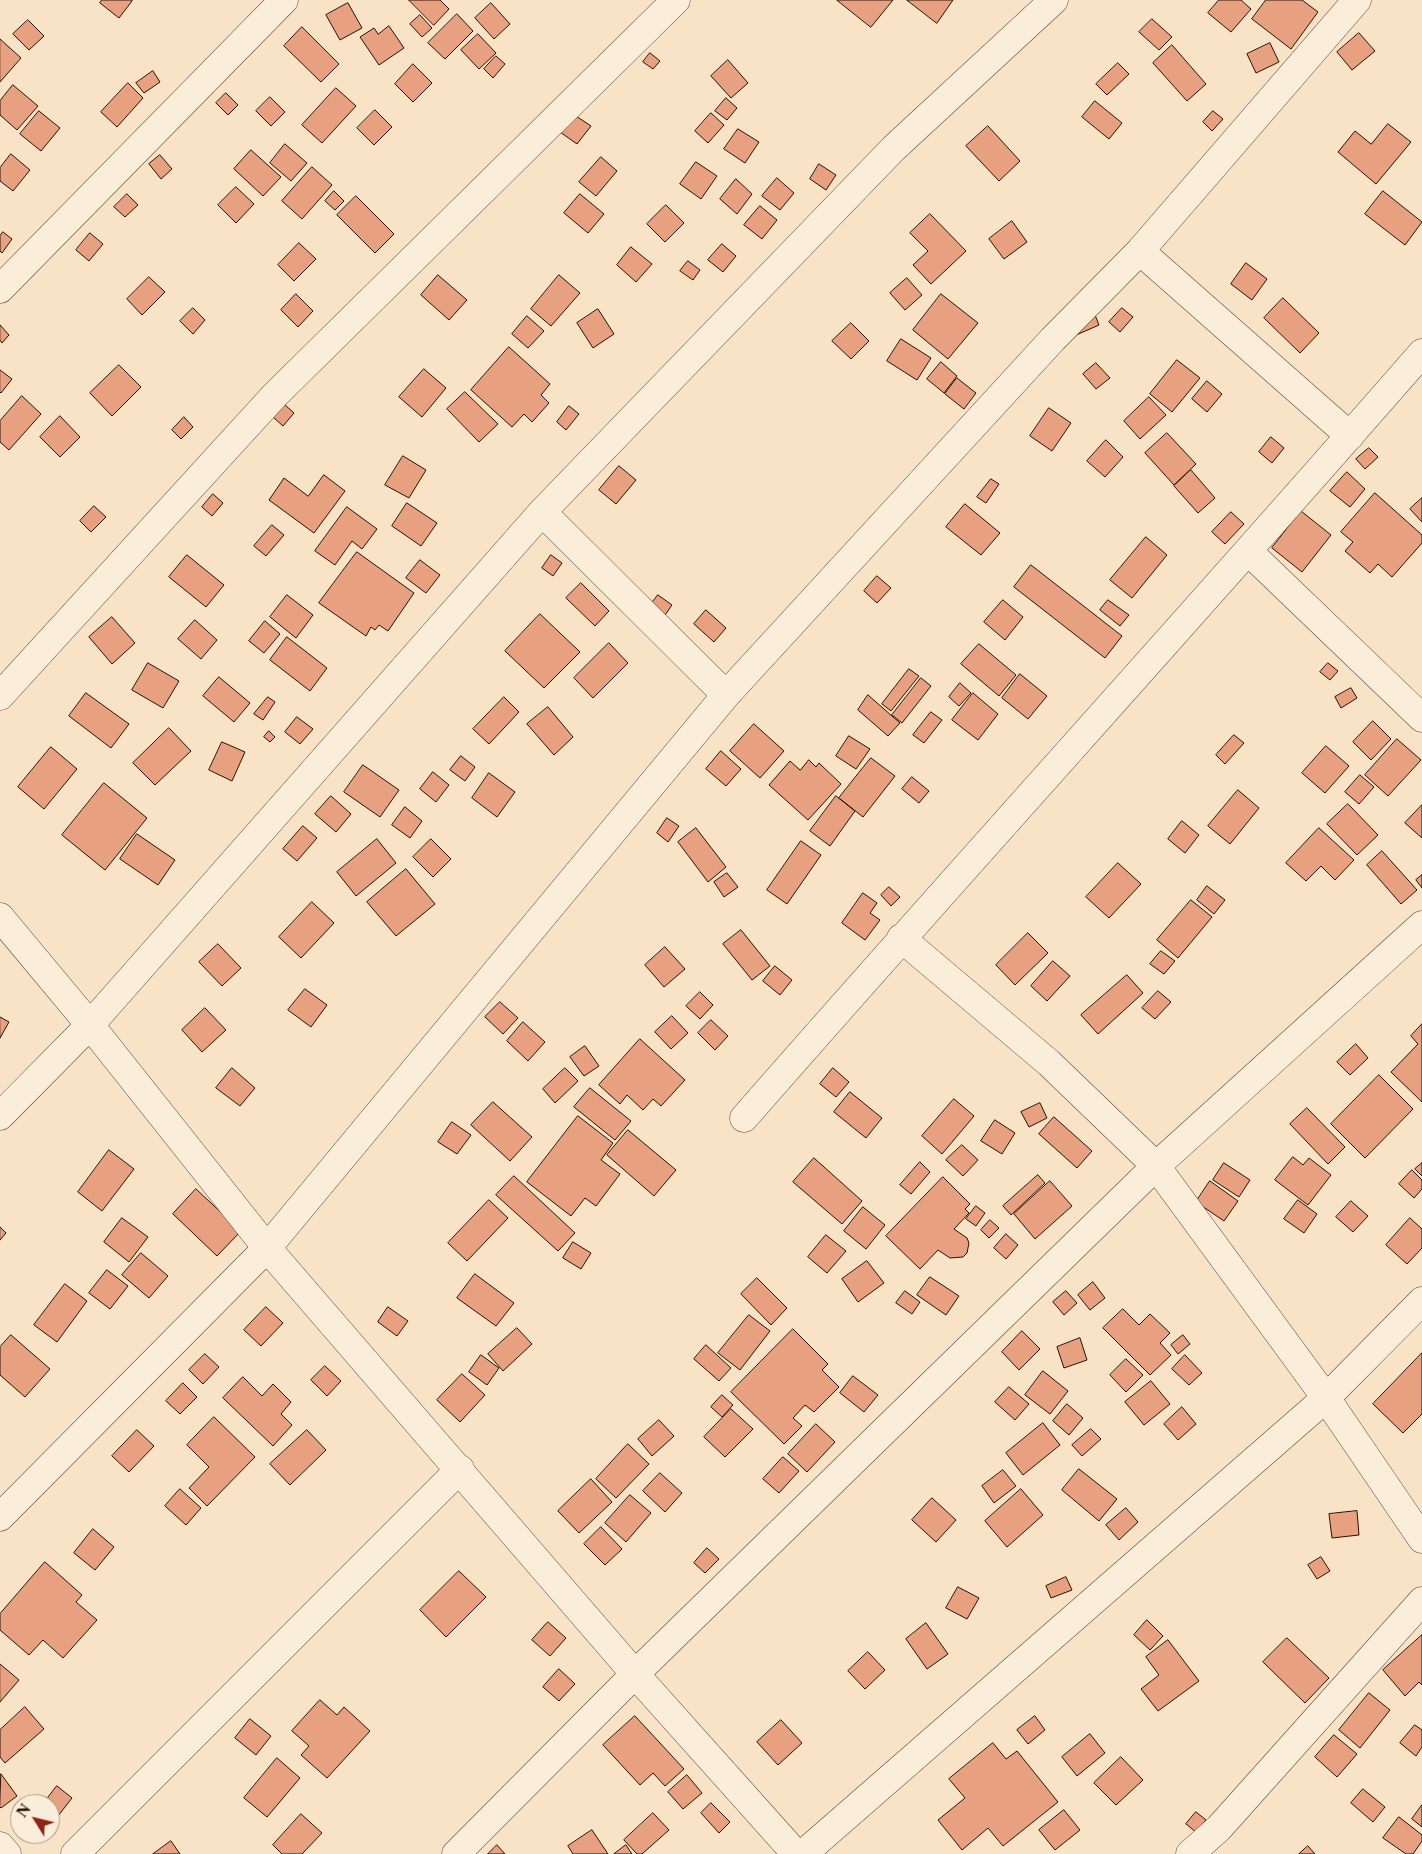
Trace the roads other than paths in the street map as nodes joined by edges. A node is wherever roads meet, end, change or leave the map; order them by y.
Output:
1 (284, 0) edge
2 (676, 0) edge
3 (1054, 0) edge
4 (1357, 0) edge
5 (1140, 250) junction
6 (0, 289) edge
7 (1422, 353) edge
8 (1350, 436) junction
9 (542, 512) junction
10 (1249, 552) junction
11 (726, 695) junction
12 (0, 696) edge
13 (1422, 718) edge
14 (0, 917) edge
15 (1422, 925) edge
16 (901, 938) junction
17 (90, 1025) junction
18 (0, 1116) edge
19 (744, 1118) dead end
20 (1156, 1166) junction
21 (267, 1248) junction
22 (1422, 1301) edge
23 (1326, 1398) junction
24 (460, 1469) junction
25 (0, 1517) edge
26 (1422, 1539) edge
27 (1422, 1601) edge
28 (635, 1674) junction
29 (0, 1846) edge
30 (6, 1854) edge
31 (75, 1854) edge
32 (456, 1854) edge
33 (796, 1854) edge
34 (803, 1854) edge
35 (1190, 1854) edge

1 - 6 street
2 - 12 street
3 - 9 street
4 - 5 street
5 - 8 street
5 - 11 street
7 - 8 street
8 - 10 street
9 - 11 street
9 - 17 street
10 - 13 street
10 - 16 street
11 - 21 street
14 - 17 street
15 - 20 street
16 - 19 street
16 - 20 street
17 - 18 street
17 - 21 street
20 - 23 street
20 - 28 street
21 - 24 street
21 - 25 street
22 - 23 street
23 - 26 street
23 - 34 street
24 - 28 street
24 - 31 street
27 - 35 street
28 - 32 street
28 - 33 street
29 - 30 street

